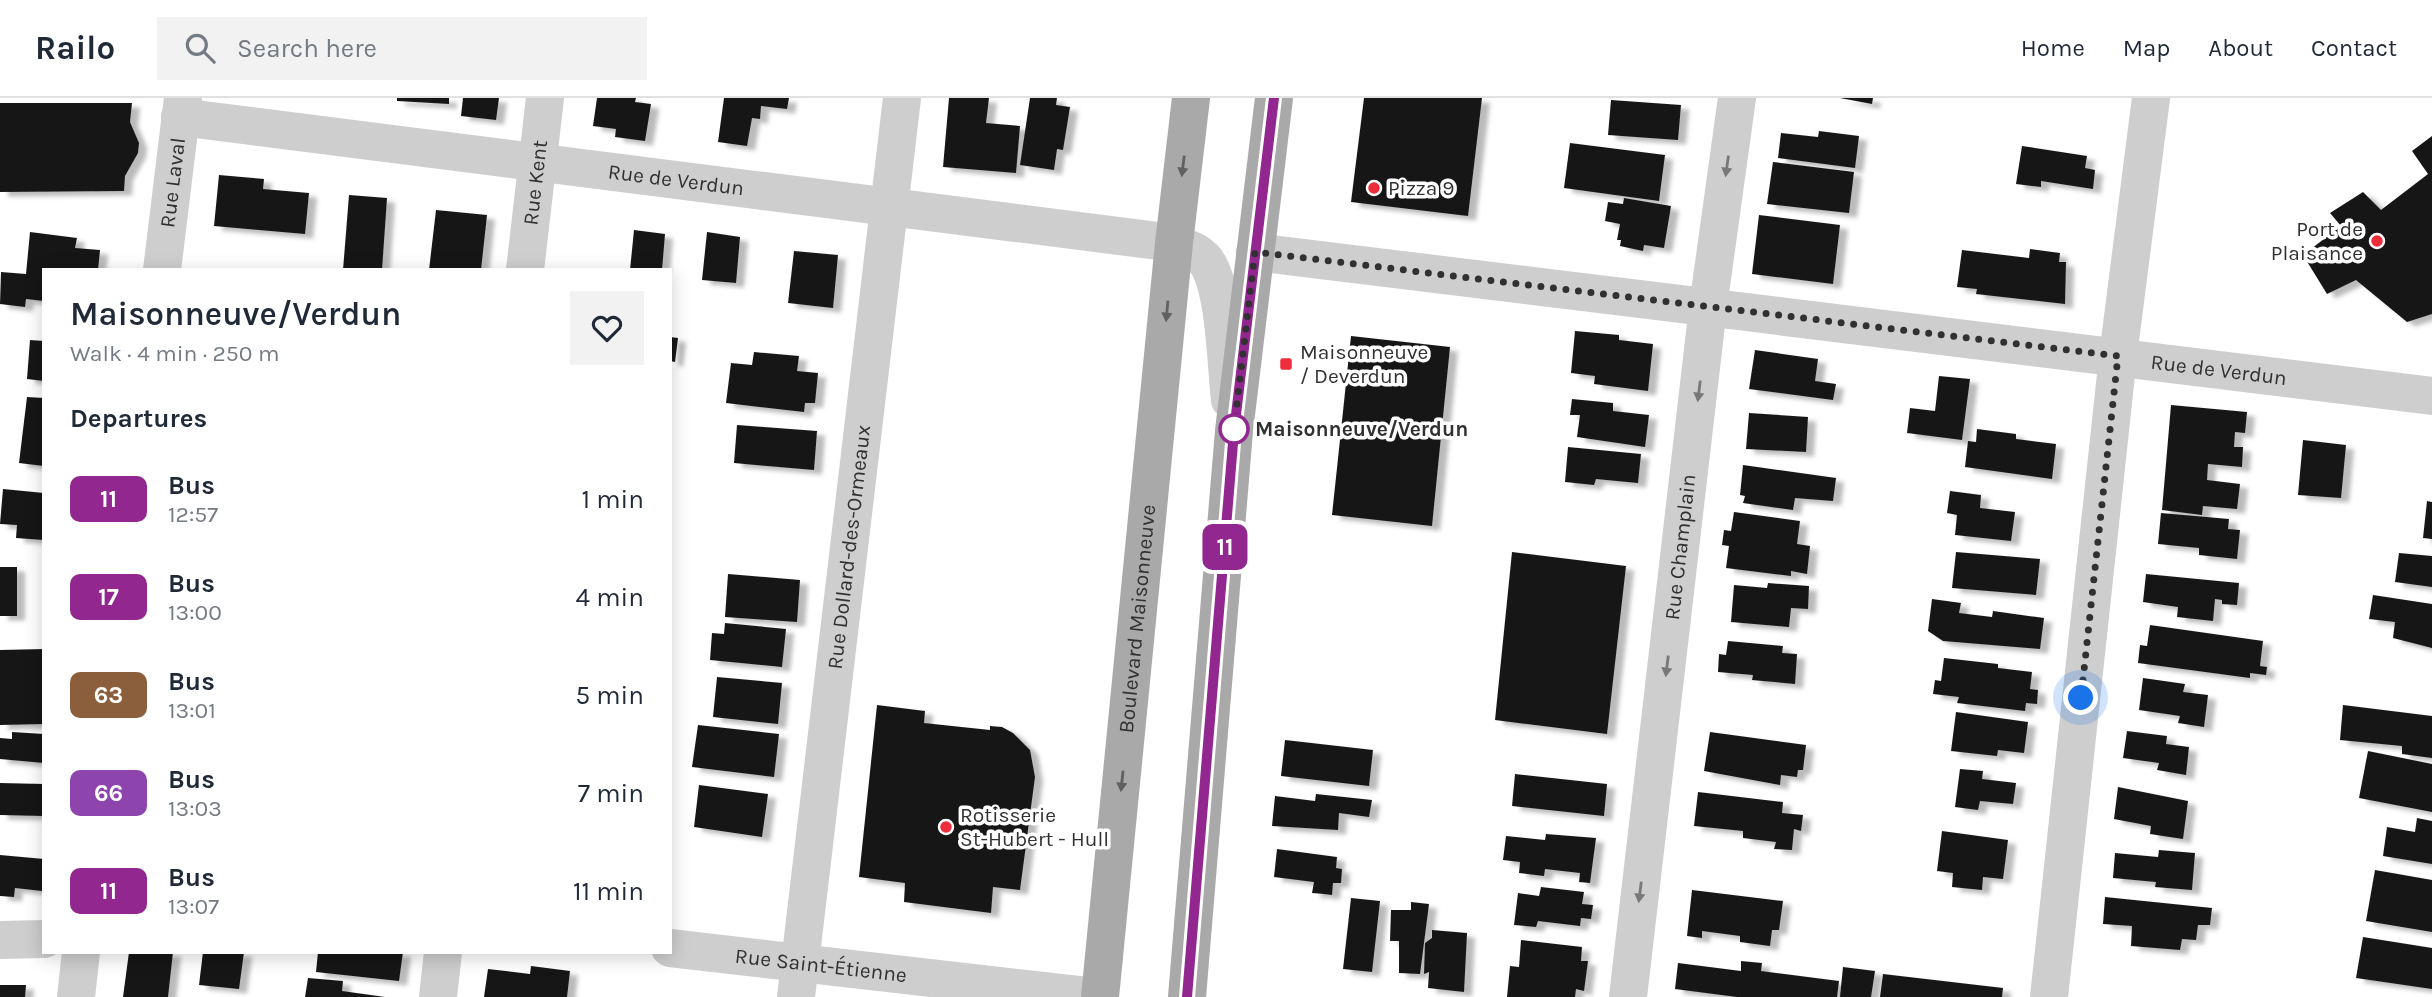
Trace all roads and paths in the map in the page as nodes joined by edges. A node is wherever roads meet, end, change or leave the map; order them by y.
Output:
1 (545, 98) edge
2 (902, 98) edge
3 (1191, 98) edge
4 (1274, 98) edge
5 (1737, 98) edge
6 (2151, 98) edge
7 (182, 107) edge
8 (538, 162) junction
9 (888, 206) junction
10 (1174, 243) junction
11 (1255, 252) junction
12 (162, 268) edge
13 (525, 268) edge
14 (1708, 307) junction
15 (2118, 356) junction
16 (2432, 396) edge
17 (1234, 431) junction
18 (42, 939) edge
19 (0, 940) edge
20 (672, 948) edge
21 (81, 954) edge
22 (443, 954) edge
23 (798, 980) edge
24 (76, 997) edge
25 (438, 997) edge
26 (1098, 997) edge
27 (1187, 997) edge
28 (1628, 997) edge
29 (2049, 997) edge

1 - 8 street, Rue Kent
2 - 9 street, Rue Dollard-des-Ormeaux
3 -> 10 main road, Boulevard Maisonneuve
4 - 11 main road
5 -> 14 street, Rue Champlain
6 - 15 street
7 - 8 street, Rue de Verdun
7 - 12 street, Rue Laval
8 - 9 street, Rue de Verdun
8 - 13 street, Rue Kent
9 - 10 street, Rue de Verdun
9 - 23 street, Rue Dollard-des-Ormeaux
10 - 17 street
10 -> 26 main road, Boulevard Maisonneuve
11 - 14 street, Rue de Verdun
11 - 17 main road
14 - 15 street, Rue de Verdun
14 -> 28 street, Rue Champlain
15 - 16 street, Rue de Verdun
15 - 29 street
17 - 27 main road
18 - 19 street
20 - 23 street, Rue Saint-Étienne
21 - 24 street
22 - 25 street
23 - 26 street, Rue Saint-Étienne

